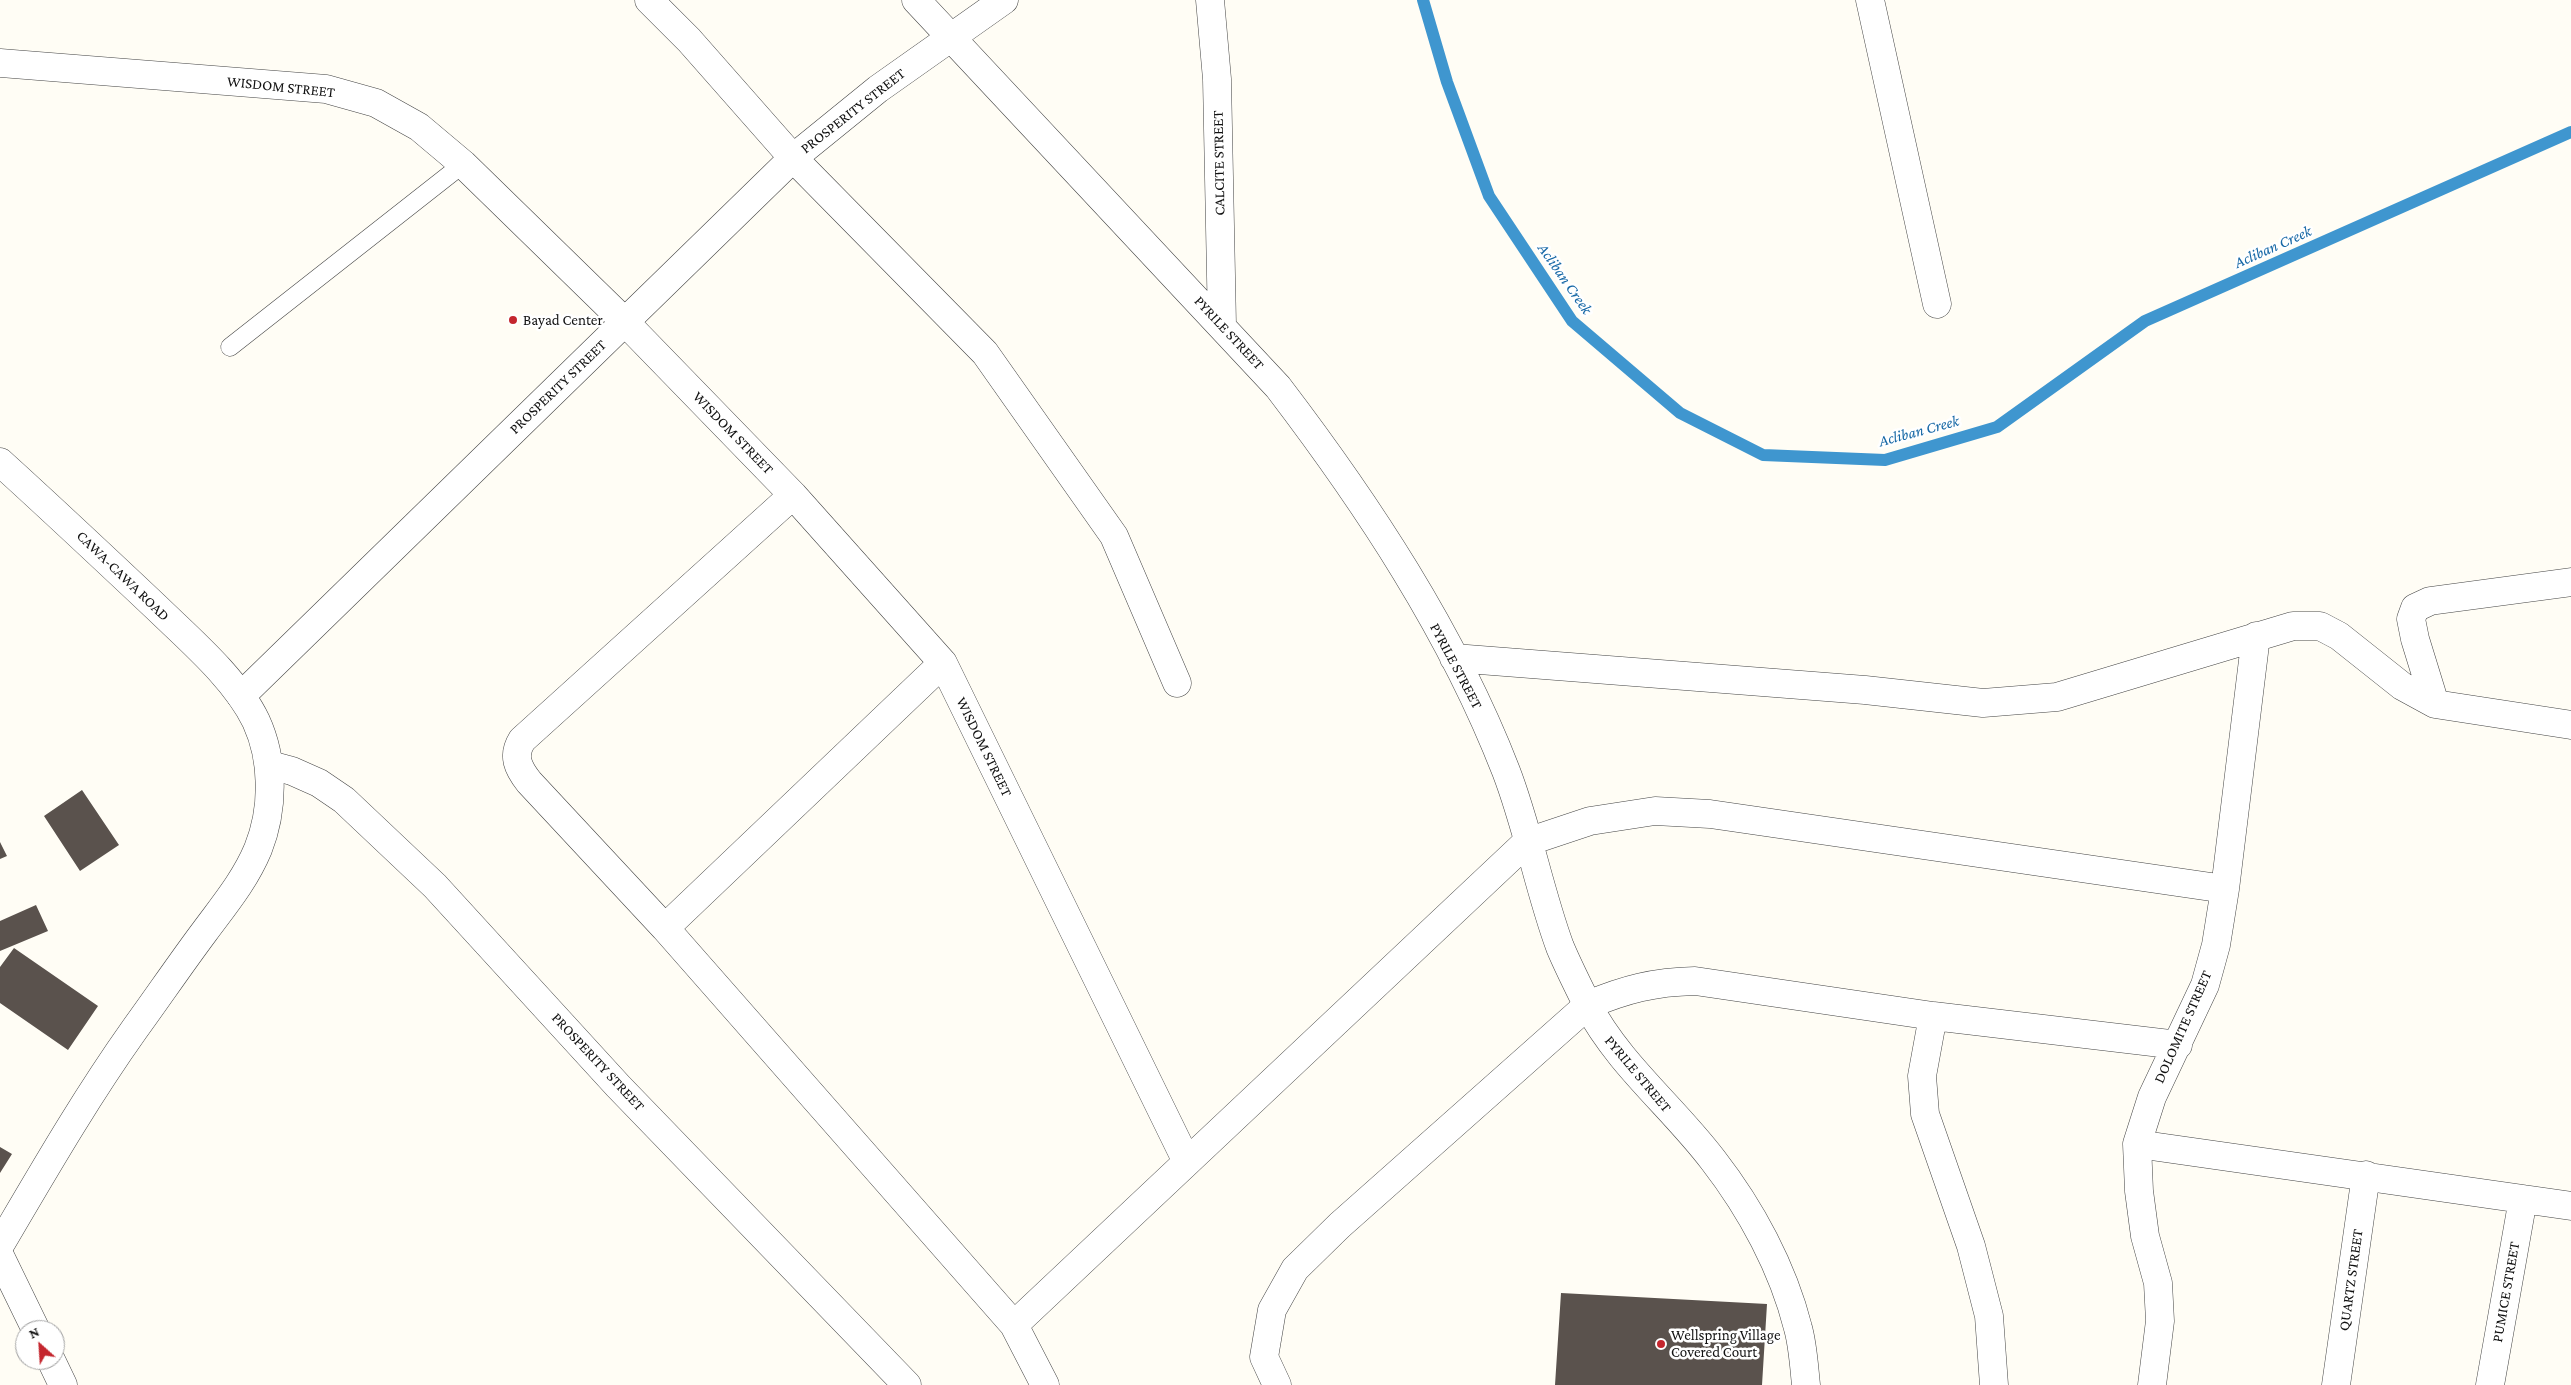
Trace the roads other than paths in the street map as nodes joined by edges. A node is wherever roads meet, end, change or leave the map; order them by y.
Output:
1 (649, 0) edge
2 (916, 0) edge
3 (1004, 0) edge
4 (1210, 0) edge
5 (1870, 0) edge
6 (950, 37) junction
7 (0, 63) edge
8 (793, 158) junction
9 (463, 164) junction
10 (1937, 304) dead end
11 (625, 322) junction
12 (1222, 326) junction
13 (230, 346) dead end
14 (0, 462) edge
15 (793, 495) junction
16 (2571, 582) edge
17 (2256, 636) junction
18 (1454, 658) junction
19 (944, 663) junction
20 (1178, 683) dead end
21 (241, 696) junction
22 (2435, 704) junction
23 (2571, 725) edge
24 (270, 765) junction
25 (1527, 842) junction
26 (2225, 889) junction
27 (665, 928) junction
28 (1588, 1005) junction
29 (1933, 1016) junction
30 (2178, 1045) junction
31 (2137, 1144) junction
32 (1187, 1162) junction
33 (2366, 1175) junction
34 (2523, 1199) junction
35 (2571, 1206) edge
36 (0, 1245) edge
37 (0, 1256) edge
38 (31, 1320) edge
39 (1014, 1325) junction
40 (56, 1370) edge
41 (63, 1385) edge
42 (907, 1385) edge
43 (1044, 1385) edge
44 (1277, 1385) edge
45 (1806, 1385) edge
46 (1994, 1385) edge
47 (2152, 1385) edge
48 (2336, 1385) edge
49 (2490, 1385) edge

1 - 8 street
2 - 6 street, PYRILE STREET
3 - 6 street, PROSPERITY STREET
4 - 12 street, CALCITE STREET
5 - 10 street
6 - 8 street, PROSPERITY STREET
6 - 12 street, PYRILE STREET
7 - 9 street, WISDOM STREET
8 - 11 street, PROSPERITY STREET
8 - 20 street
9 - 11 street, WISDOM STREET
9 - 13 lane
11 - 15 street, WISDOM STREET
11 - 21 street, PROSPERITY STREET
12 - 18 street, PYRILE STREET
14 - 21 street, CAWA-CAWA ROAD
15 - 19 street, WISDOM STREET
15 - 27 street
16 - 22 street
17 - 18 street
17 - 22 street
17 - 26 street, DOLOMITE STREET
18 - 25 street, PYRILE STREET
19 - 27 street
19 - 32 street, WISDOM STREET
21 - 24 street, CAWA-CAWA ROAD
22 - 23 street
24 - 36 street, CAWA-CAWA ROAD
24 - 42 street, PROSPERITY STREET
25 - 26 street
25 - 28 street, PYRILE STREET
25 - 32 street
26 - 30 street, DOLOMITE STREET
27 - 39 street
28 - 29 street
28 - 44 street
28 - 45 street, PYRILE STREET
29 - 30 street
29 - 46 street
30 - 31 street, DOLOMITE STREET
31 - 33 street
31 - 47 street, DOLOMITE STREET
32 - 39 street
33 - 34 street
33 - 48 street, QUARTZ STREET
34 - 35 street
34 - 49 street, PUMICE STREET
37 - 38 street
39 - 43 street
40 - 41 street

